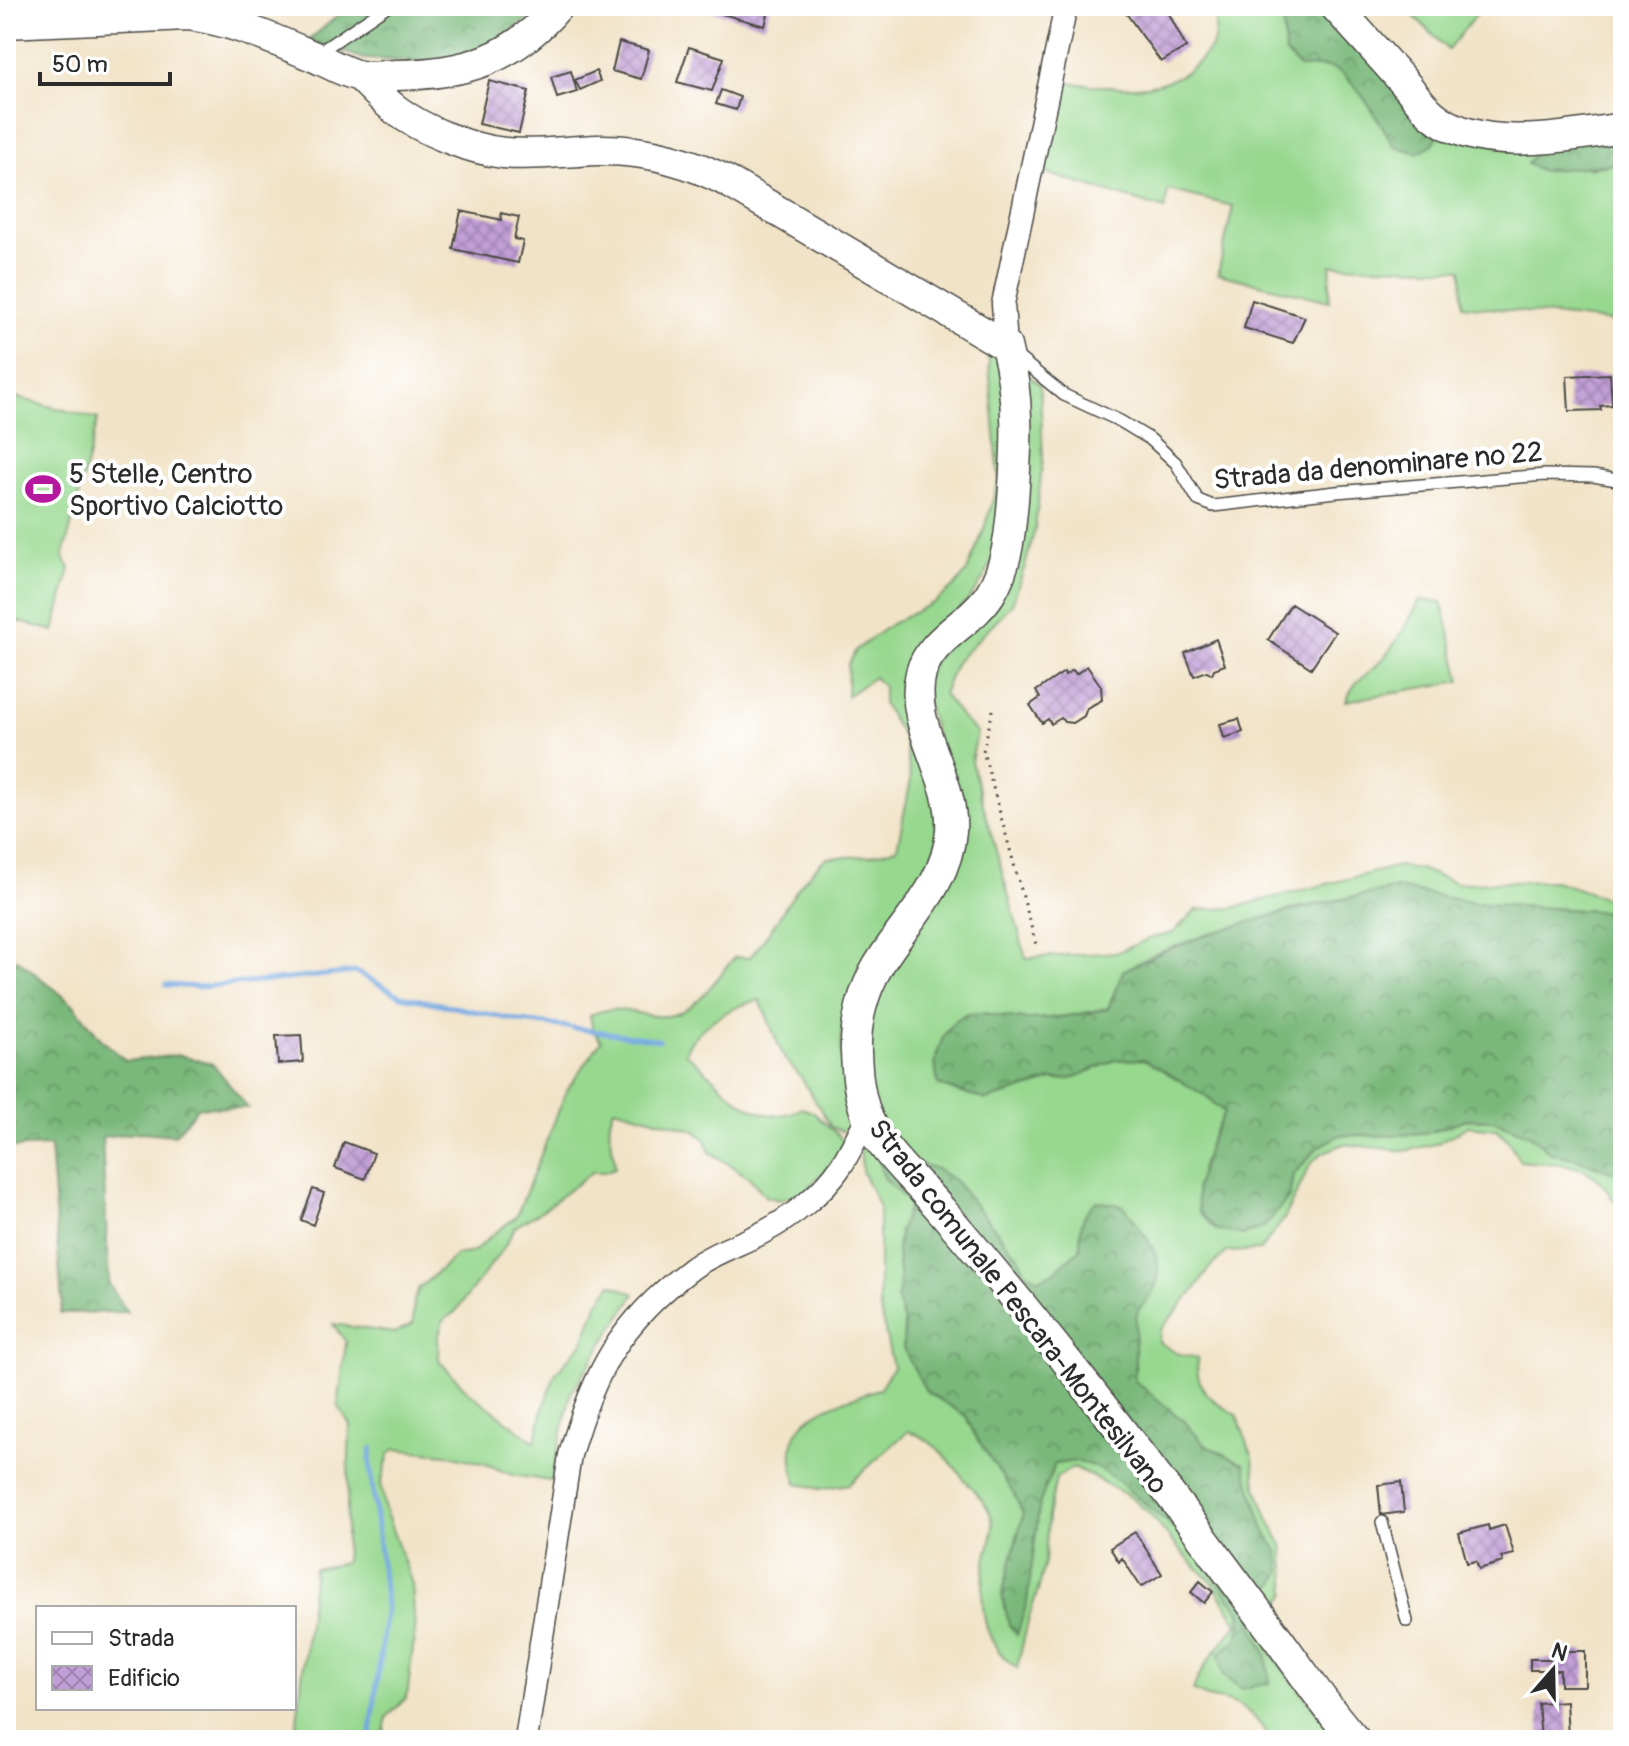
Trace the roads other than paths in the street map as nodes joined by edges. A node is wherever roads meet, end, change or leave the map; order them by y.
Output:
1 (387, 6) edge
2 (558, 6) edge
3 (1066, 6) edge
4 (1335, 6) edge
5 (188, 11) edge
6 (13, 17) edge
7 (314, 56) junction
8 (360, 76) junction
9 (1623, 128) edge
10 (1006, 346) junction
11 (1623, 481) edge
12 (867, 1117) junction
13 (1382, 1522) dead end
14 (1407, 1621) dead end
15 (526, 1740) edge
16 (1355, 1740) edge

1 - 7 lane
2 - 8 street
3 - 10 street
4 - 9 street
5 - 6 street
5 - 7 street
7 - 8 street
8 - 10 street
10 - 11 lane, Strada da denominare nº 22
10 - 12 street, Strada comunale Pescara-Montesilvano
12 - 15 street
12 - 16 street, Strada comunale Pescara-Montesilvano
13 - 14 lane

